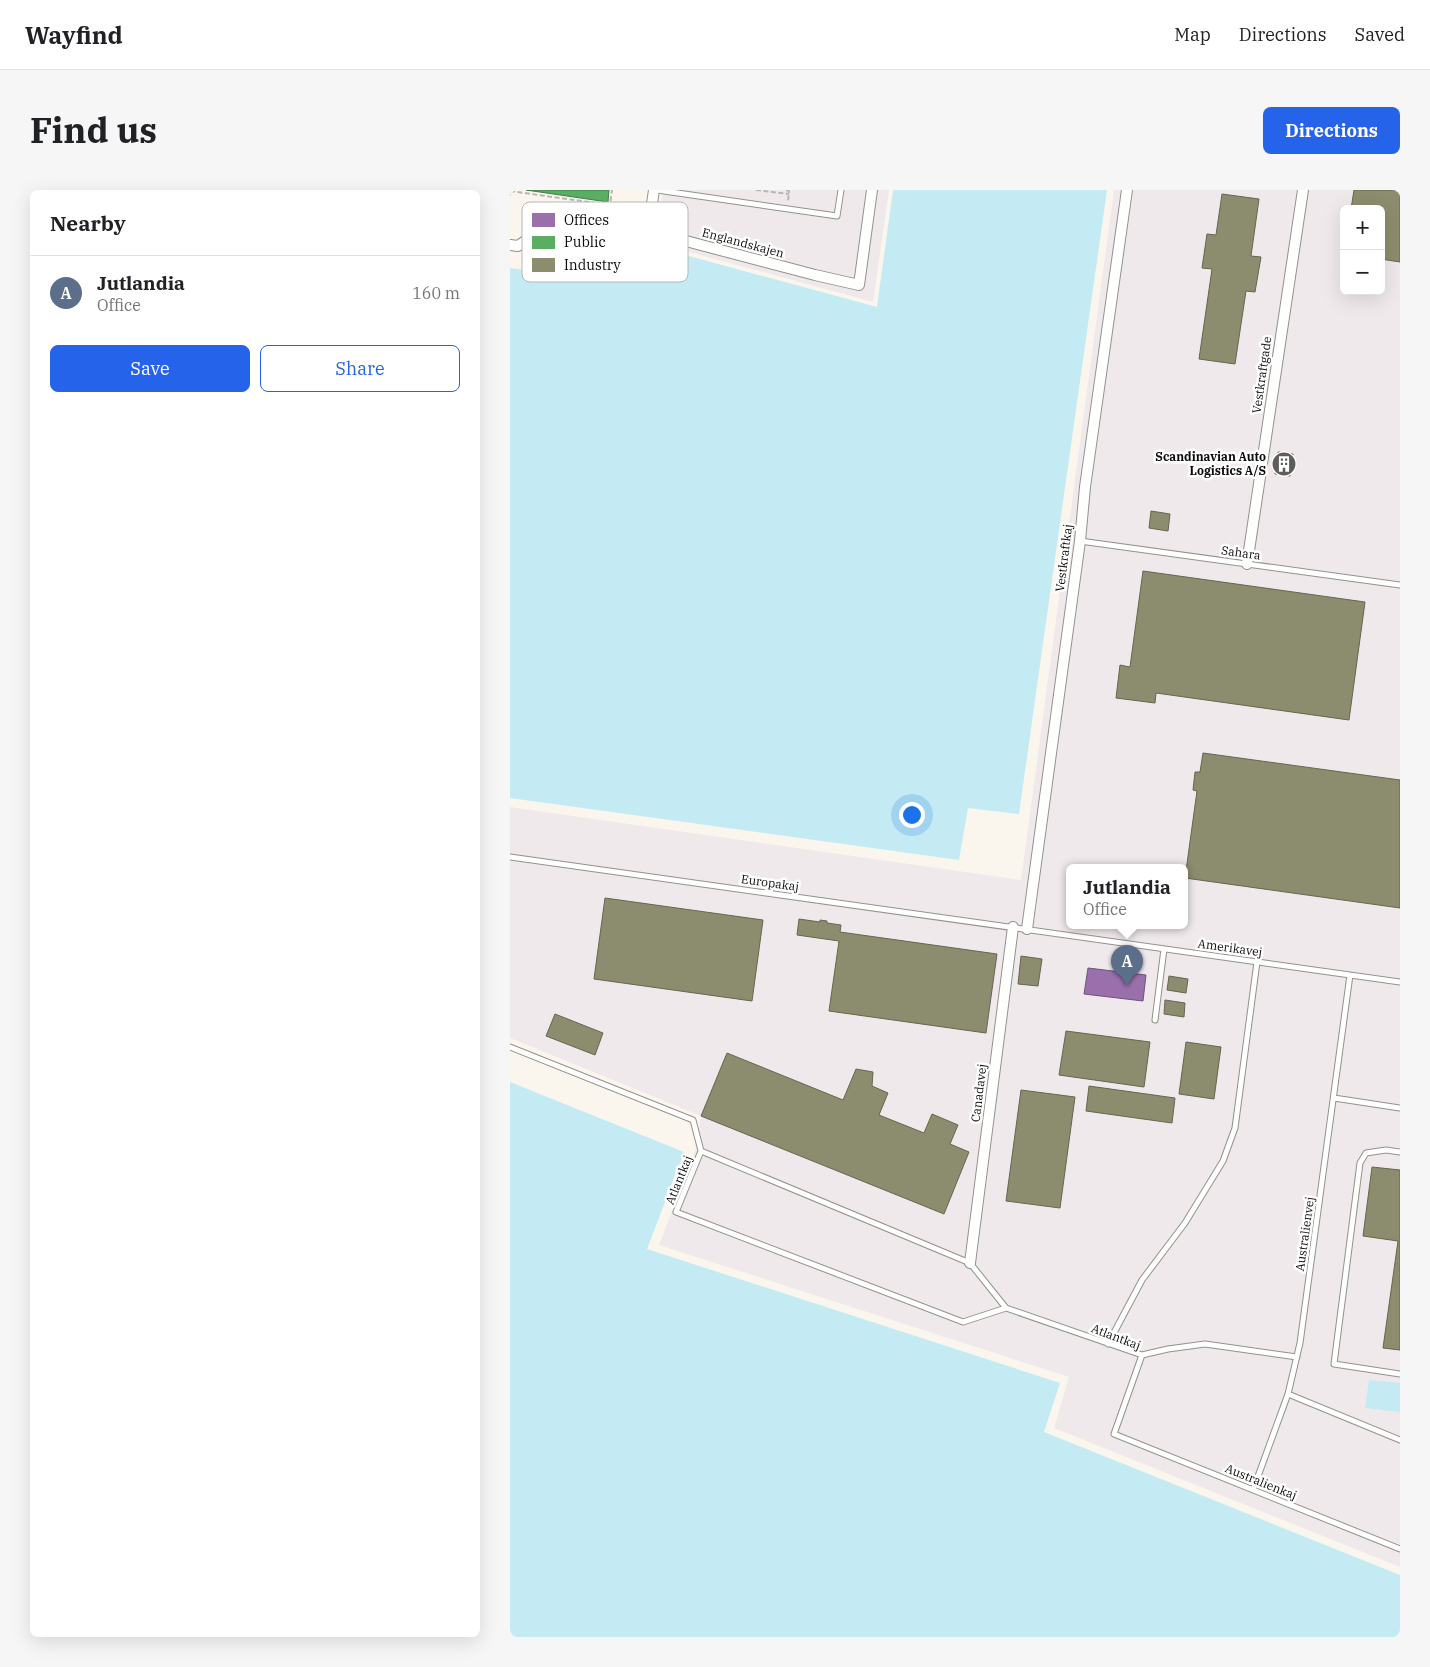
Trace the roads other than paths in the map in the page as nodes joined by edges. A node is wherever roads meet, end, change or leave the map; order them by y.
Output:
1 (658, 190) edge
2 (841, 190) edge
3 (872, 190) edge
4 (1127, 190) edge
5 (1302, 190) edge
6 (681, 191) edge
7 (688, 241) edge
8 (1080, 541) junction
9 (1247, 564) junction
10 (1400, 585) edge
11 (510, 857) edge
12 (1013, 928) junction
13 (1027, 929) junction
14 (1164, 949) junction
15 (1257, 962) junction
16 (1350, 975) junction
17 (1400, 982) edge
18 (1155, 1020) dead end
19 (510, 1047) edge
20 (1334, 1098) junction
21 (1400, 1108) edge
22 (701, 1151) junction
23 (1400, 1152) edge
24 (970, 1262) junction
25 (1006, 1308) junction
26 (1108, 1344) junction
27 (1142, 1355) junction
28 (1297, 1358) junction
29 (1400, 1374) edge
30 (1288, 1394) junction
31 (1114, 1434) joint
32 (1400, 1440) edge
33 (1253, 1490) junction
34 (1400, 1549) edge

1 - 6 lane
2 - 6 lane
3 - 7 street, Englandskajen
4 - 8 street, Vestkraftkaj
5 - 9 street, Vestkraftgade
8 - 9 lane, Sahara
8 - 13 street, Vestkraftkaj
9 - 10 lane, Sahara
11 - 12 lane, Europakaj
12 - 13 lane, Europakaj
12 - 24 street, Canadavej
13 - 14 lane, Amerikavej
14 - 15 lane, Amerikavej
14 - 18 lane
15 - 16 lane, Amerikavej
15 - 26 lane
16 - 17 lane, Amerikavej
16 - 20 lane, Australienvej
19 - 22 lane
20 - 21 lane
20 - 28 lane, Australienvej
22 - 24 lane, Atlantkaj
22 - 25 lane, Atlantkaj
23 - 29 lane
24 - 25 lane, Atlantkaj
25 - 26 lane, Atlantkaj
26 - 27 lane, Atlantkaj
27 - 28 lane
27 - 31 lane, Atlantkaj
28 - 30 lane, Australienvej
30 - 32 lane
30 - 33 lane, Australienvej
31 - 33 lane, Australienkaj
33 - 34 lane, Australienkaj

